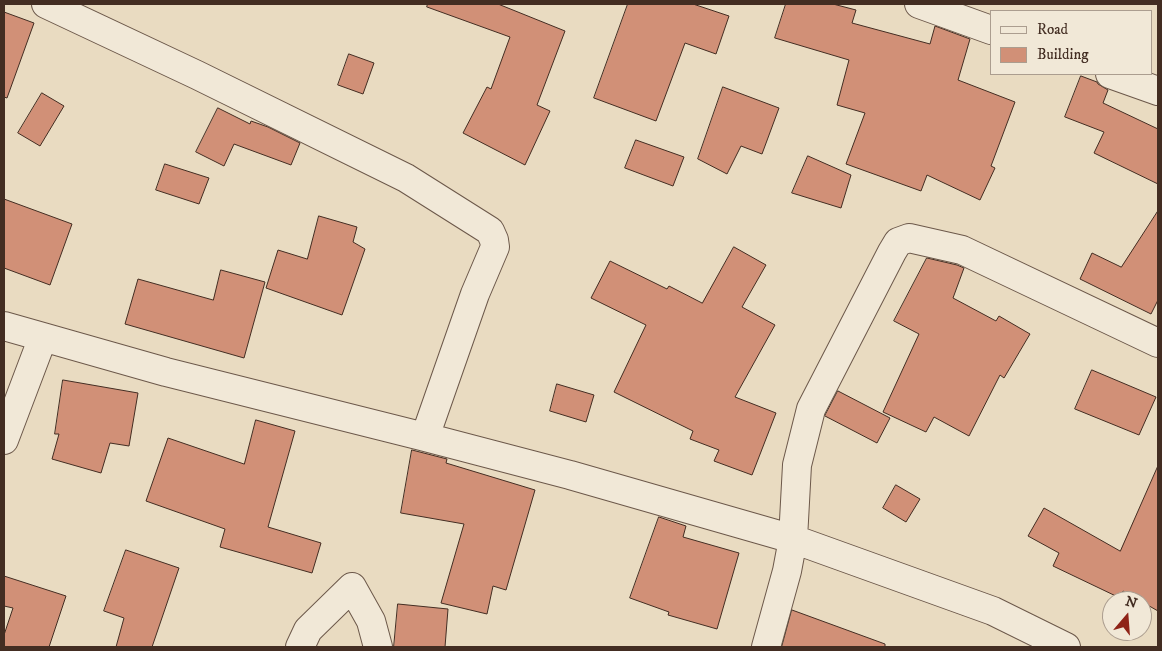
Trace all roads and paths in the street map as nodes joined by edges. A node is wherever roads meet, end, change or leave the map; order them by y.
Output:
1 (46, 4) edge
2 (919, 4) edge
3 (990, 30) edge
4 (1113, 75) edge
5 (1158, 91) edge
6 (4, 326) edge
7 (43, 337) junction
8 (1158, 343) edge
9 (425, 438) junction
10 (4, 440) edge
11 (793, 539) junction
12 (300, 647) edge
13 (378, 647) edge
14 (766, 647) edge
15 (1066, 647) edge

1 - 9 street
2 - 3 street
4 - 5 street
6 - 7 street
7 - 9 street
7 - 10 street
8 - 11 street
9 - 11 street
11 - 14 street
11 - 15 street
12 - 13 street

